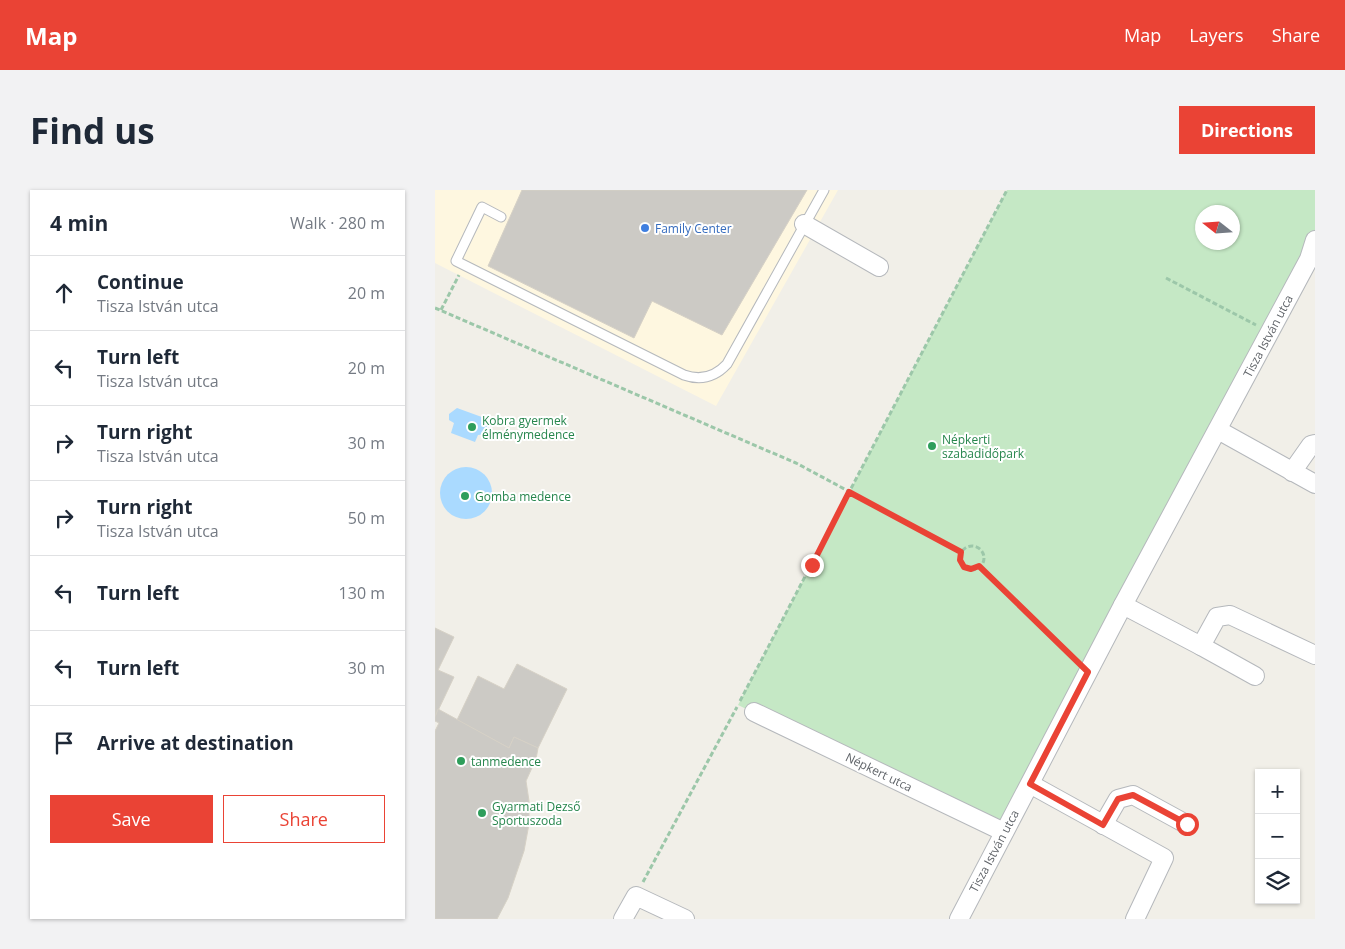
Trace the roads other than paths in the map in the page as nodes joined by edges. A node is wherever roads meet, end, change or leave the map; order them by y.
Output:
1 (824, 190) edge
2 (501, 217) dead end
3 (804, 224) junction
4 (1315, 240) edge
5 (879, 267) dead end
6 (1218, 430) junction
7 (1315, 444) edge
8 (1292, 472) junction
9 (1315, 484) edge
10 (1123, 605) junction
11 (1201, 646) junction
12 (1315, 655) edge
13 (1255, 676) dead end
14 (754, 712) dead end
15 (1030, 784) junction
16 (1187, 824) dead end
17 (1103, 825) junction
18 (1004, 832) junction
19 (623, 919) edge
20 (685, 919) edge
21 (959, 919) edge
22 (1135, 919) edge

1 - 3 lane
2 - 3 lane
3 - 5 street
4 - 6 street, Tisza István utca
6 - 8 street
6 - 10 street, Tisza István utca
7 - 8 street
8 - 9 street
10 - 11 street
10 - 15 street, Tisza István utca
11 - 12 street
11 - 13 street
14 - 18 street, Népkert utca
15 - 17 street
15 - 18 street, Tisza István utca
16 - 17 street
17 - 22 street
18 - 21 street, Tisza István utca
19 - 20 street

